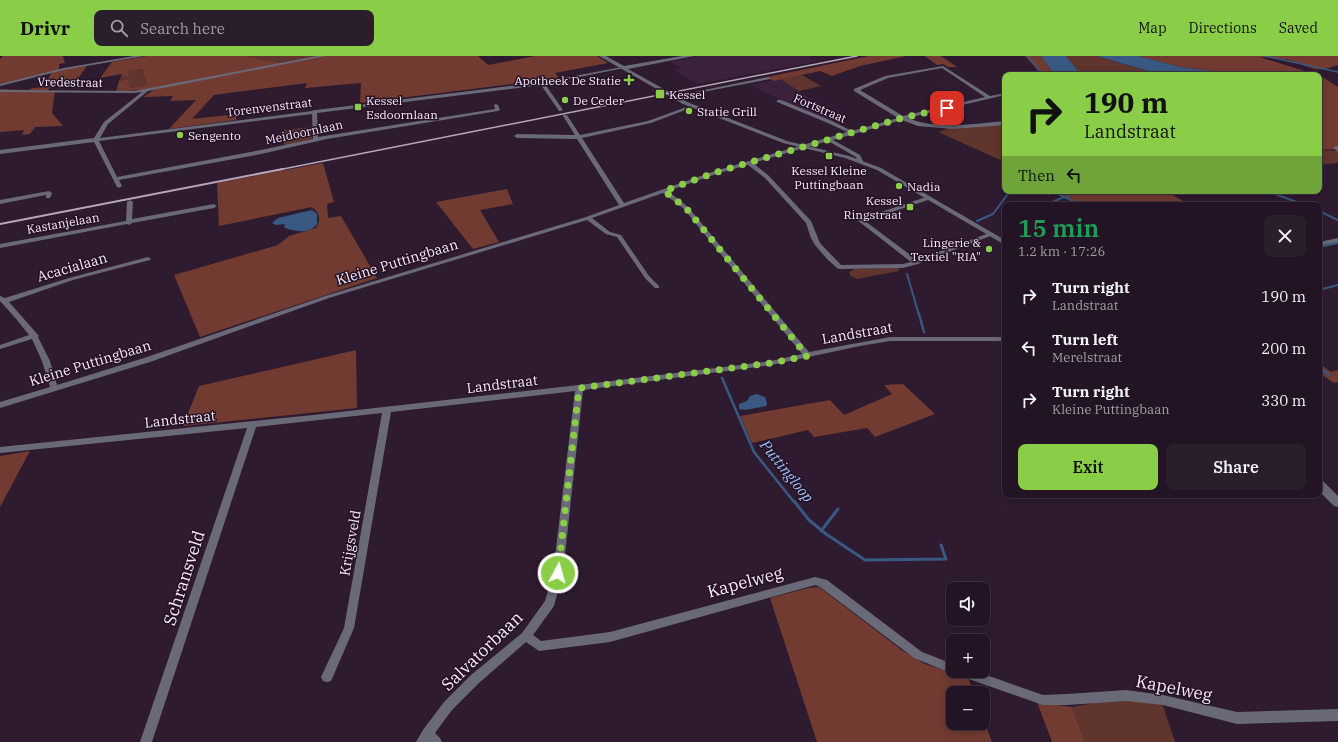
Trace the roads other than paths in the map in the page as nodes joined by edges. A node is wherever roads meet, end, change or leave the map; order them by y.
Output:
1 (142, 56) edge
2 (324, 56) edge
3 (602, 56) edge
4 (691, 56) edge
5 (622, 68) junction
6 (768, 78) dead end
7 (542, 83) junction
8 (0, 84) edge
9 (0, 91) edge
10 (140, 93) junction
11 (1002, 95) edge
12 (672, 97) junction
13 (990, 98) junction
14 (779, 101) dead end
15 (694, 106) junction
16 (561, 110) dead end
17 (314, 112) junction
18 (500, 116) dead end
19 (565, 116) dead end
20 (902, 118) junction
21 (1002, 122) edge
22 (852, 133) junction
23 (517, 136) dead end
24 (579, 137) junction
25 (316, 139) junction
26 (96, 140) junction
27 (830, 140) junction
28 (803, 148) junction
29 (8, 151) junction
30 (0, 152) edge
31 (0, 155) edge
32 (860, 161) junction
33 (749, 164) junction
34 (115, 179) junction
35 (119, 186) dead end
36 (664, 191) junction
37 (48, 197) dead end
38 (0, 198) edge
39 (928, 198) junction
40 (3, 201) edge
41 (130, 202) dead end
42 (214, 206) dead end
43 (623, 206) junction
44 (588, 218) junction
45 (130, 223) junction
46 (991, 234) junction
47 (1338, 240) edge
48 (1002, 241) edge
49 (1322, 243) edge
50 (0, 246) edge
51 (148, 259) dead end
52 (916, 263) junction
53 (657, 287) dead end
54 (2, 299) edge
55 (35, 336) junction
56 (1002, 339) edge
57 (0, 347) edge
58 (807, 356) junction
59 (54, 388) junction
60 (579, 388) junction
61 (0, 405) edge
62 (387, 410) junction
63 (252, 425) junction
64 (0, 450) edge
65 (1322, 487) edge
66 (1338, 503) edge
67 (526, 636) junction
68 (946, 666) edge
69 (327, 677) dead end
70 (980, 678) edge
71 (1338, 714) edge
72 (424, 738) edge
73 (146, 742) edge
74 (436, 742) edge

1 - 8 street
2 - 10 street, Vredestraat
3 - 5 street
4 - 5 street
5 - 7 street, Torenvenstraat
5 - 12 street
6 - 12 street
7 - 16 street
7 - 17 street, Torenvenstraat
9 - 10 street, Vredestraat
10 - 26 street, Vredestraat
11 - 13 street, Fortstraat
12 - 15 street
13 - 20 street, Fortstraat
13 - 20 street
14 - 22 street, Fortstraat
15 - 24 street
15 - 28 street
17 - 25 street
17 - 26 street, Torenvenstraat
18 - 25 street, Meidoornlaan
19 - 24 street
20 - 21 street
20 - 22 street, Fortstraat
22 - 27 street, Fortstraat
23 - 24 street
24 - 43 street
25 - 34 street, Meidoornlaan
26 - 29 street, Torenvenstraat
26 - 34 street
27 - 28 street, Fortstraat
27 - 32 street
28 - 32 street
28 - 33 street, Kleine Puttingbaan
29 - 30 street, Torenvenstraat
29 - 31 street
32 - 39 street
33 - 36 street, Kleine Puttingbaan
33 - 52 street
34 - 35 street
36 - 43 street, Kleine Puttingbaan
36 - 58 street
37 - 40 street
38 - 40 street
39 - 46 street
39 - 52 street
41 - 45 street
42 - 45 street, Kastanjelaan
43 - 44 street, Kleine Puttingbaan
44 - 53 street
44 - 59 street, Kleine Puttingbaan
45 - 50 street, Kastanjelaan
46 - 48 street
46 - 52 street
47 - 49 street
51 - 54 street, Acacialaan
54 - 55 street
55 - 57 street
55 - 59 street
56 - 58 street, Landstraat
58 - 60 street, Landstraat
59 - 61 street, Kleine Puttingbaan
60 - 62 street, Landstraat
60 - 67 street, Salvatorbaan
62 - 63 street, Landstraat
62 - 69 street, Krijgsveld
63 - 64 street, Landstraat
63 - 73 street, Schransveld
65 - 66 street
67 - 68 street, Kapelweg
67 - 72 street, Salvatorbaan
70 - 71 street, Kapelweg
72 - 74 street

